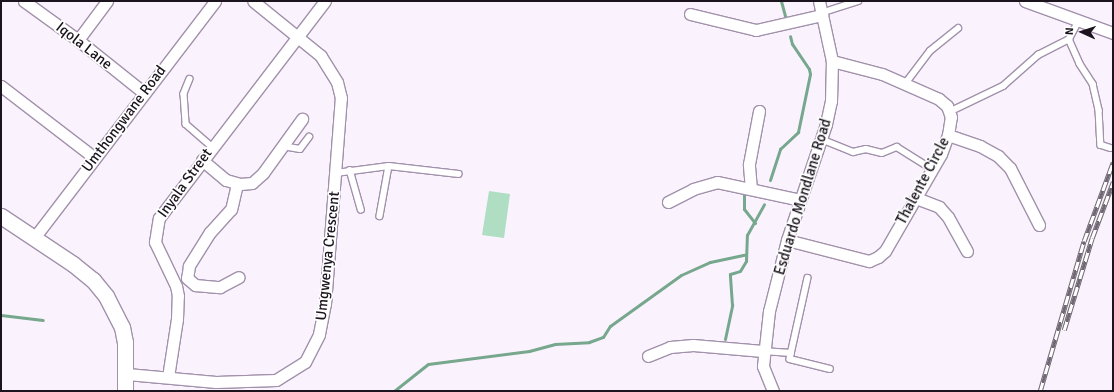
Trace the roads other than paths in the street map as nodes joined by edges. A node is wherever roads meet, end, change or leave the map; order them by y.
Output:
1 (24, 1) edge
2 (107, 1) edge
3 (215, 1) edge
4 (253, 1) edge
5 (325, 1) edge
6 (819, 1) edge
7 (858, 1) edge
8 (1025, 1) edge
9 (690, 14) dead end
10 (822, 14) junction
11 (1078, 22) junction
12 (958, 28) dead end
13 (1113, 33) edge
14 (298, 37) junction
15 (1069, 39) junction
16 (78, 40) junction
17 (832, 61) junction
18 (190, 78) dead end
19 (905, 84) junction
20 (1, 86) edge
21 (143, 92) junction
22 (759, 110) dead end
23 (949, 112) junction
24 (302, 120) dead end
25 (948, 135) junction
26 (309, 137) dead end
27 (821, 139) junction
28 (283, 146) junction
29 (212, 147) junction
30 (1111, 148) dead end
31 (95, 158) junction
32 (202, 160) junction
33 (389, 166) junction
34 (932, 169) junction
35 (350, 170) junction
36 (336, 172) junction
37 (459, 174) dead end
38 (237, 184) junction
39 (751, 189) junction
40 (916, 198) junction
41 (672, 200) dead end
42 (800, 200) junction
43 (361, 209) dead end
44 (1, 216) edge
45 (380, 216) dead end
46 (1040, 224) dead end
47 (34, 238) junction
48 (786, 240) junction
49 (967, 251) dead end
50 (238, 277) dead end
51 (808, 278) dead end
52 (763, 351) junction
53 (791, 353) junction
54 (648, 356) dead end
55 (830, 369) dead end
56 (127, 374) junction
57 (168, 377) junction
58 (215, 386) edge
59 (125, 391) edge
60 (774, 391) edge

1 - 16 street, Iqola Lane
2 - 16 street
3 - 21 street, Umthongwane Road
4 - 14 street, Umgwenya Crescent
5 - 14 street, Inyala Street
6 - 10 street, Esduardo Mondlane Road
7 - 10 lane
8 - 11 street
9 - 10 street
10 - 17 street, Esduardo Mondlane Road
11 - 13 street
11 - 15 lane
12 - 19 lane
14 - 29 street, Inyala Street
14 - 36 street, Umgwenya Crescent
15 - 23 lane
15 - 30 lane
16 - 21 street, Iqola Lane
17 - 19 street
17 - 27 street, Esduardo Mondlane Road
18 - 29 lane
19 - 23 street
20 - 31 street
21 - 31 street, Umthongwane Road
22 - 39 street
23 - 25 street, Thalente Circle
24 - 28 street
25 - 34 street, Thalente Circle
25 - 46 street
26 - 28 lane
27 - 34 lane
27 - 42 street, Esduardo Mondlane Road
28 - 38 street
29 - 32 street, Inyala Street
31 - 47 street, Umthongwane Road
32 - 38 street
32 - 57 street, Inyala Street
33 - 35 lane
33 - 37 lane
33 - 45 lane
34 - 40 street, Thalente Circle
35 - 36 lane
35 - 43 lane
36 - 58 street, Umgwenya Crescent
38 - 50 street
39 - 41 street
39 - 42 street
40 - 48 street, Thalente Circle
40 - 49 street
42 - 48 street, Esduardo Mondlane Road
44 - 47 street
47 - 56 street
48 - 52 street, Esduardo Mondlane Road
51 - 53 lane
52 - 53 lane
52 - 54 street
52 - 60 street, Esduardo Mondlane Road
53 - 55 lane
56 - 57 street, Umgwenya Crescent
56 - 59 street
57 - 58 street, Umgwenya Crescent

